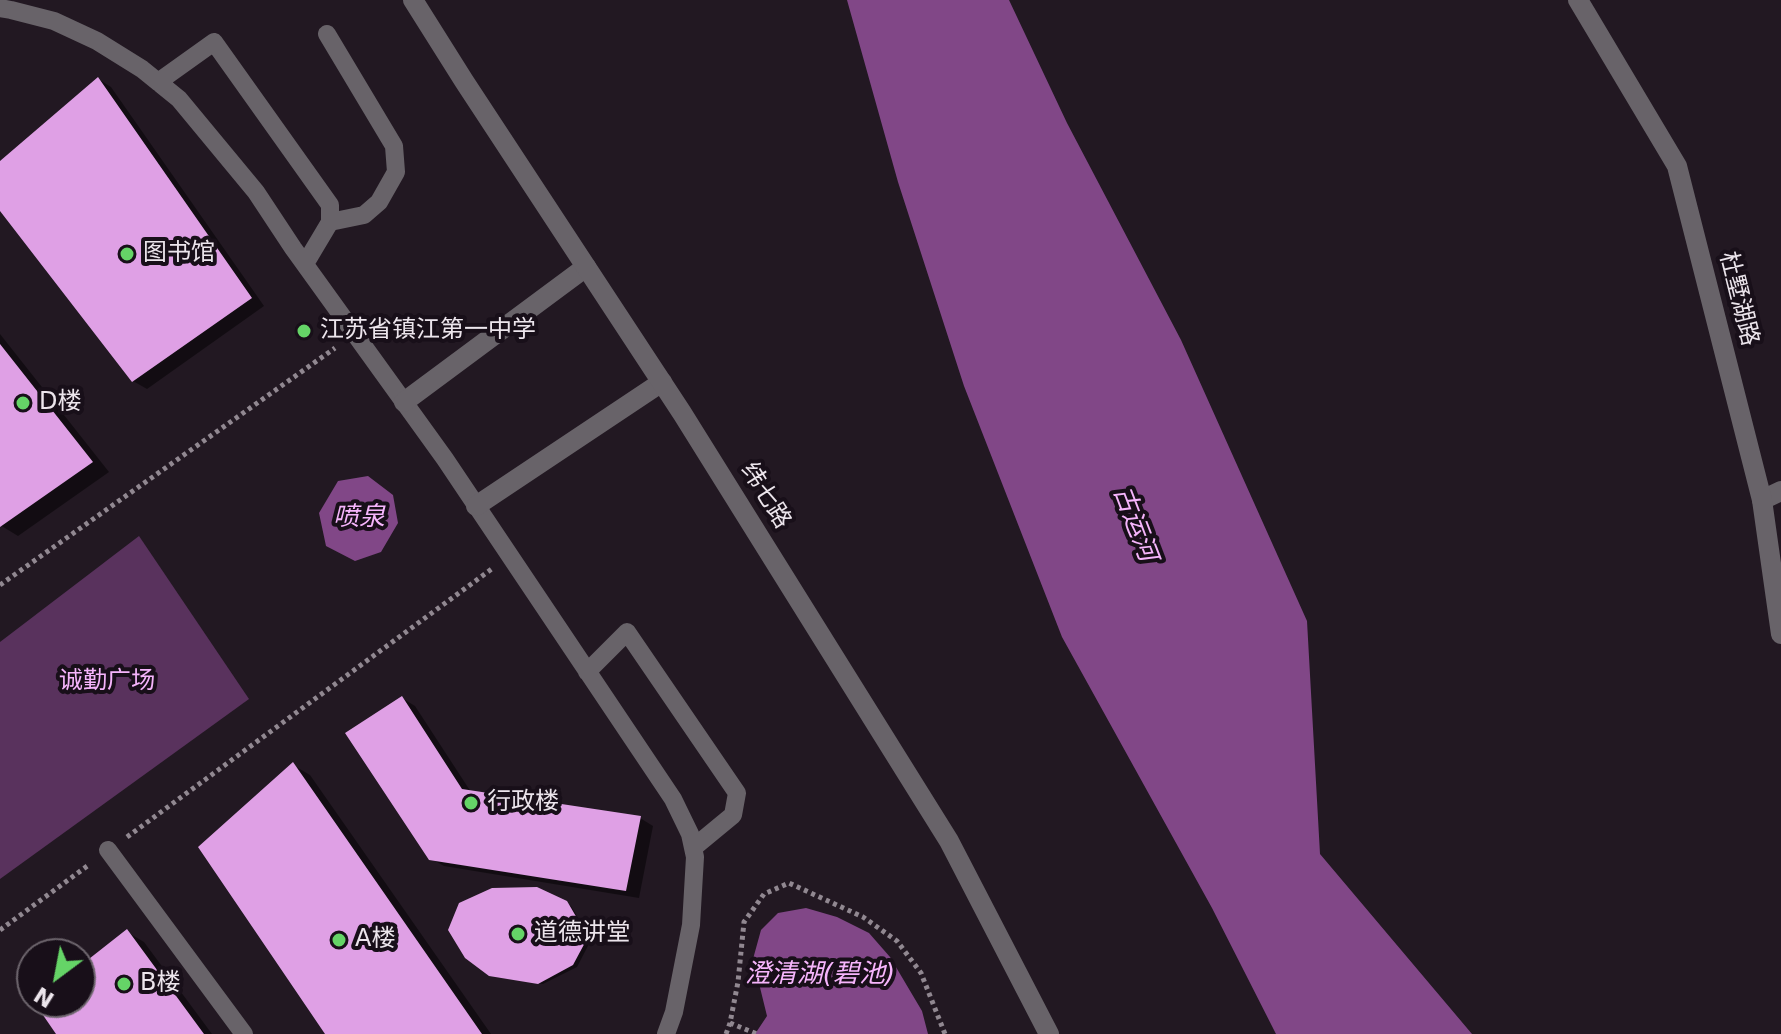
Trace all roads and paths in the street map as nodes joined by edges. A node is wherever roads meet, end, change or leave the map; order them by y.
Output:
1 (413, 0) edge
2 (1578, 0) edge
3 (0, 8) edge
4 (327, 34) dead end
5 (158, 82) junction
6 (330, 222) junction
7 (305, 264) junction
8 (586, 267) junction
9 (355, 334) junction
10 (662, 382) junction
11 (404, 402) junction
12 (1772, 496) edge
13 (476, 506) junction
14 (510, 556) junction
15 (0, 585) edge
16 (1781, 634) edge
17 (587, 672) junction
18 (693, 848) junction
19 (108, 850) junction
20 (0, 930) edge
21 (730, 1023) junction
22 (755, 1033) edge
23 (244, 1034) edge
24 (666, 1034) edge
25 (726, 1034) edge
26 (945, 1034) edge
27 (1049, 1034) edge

1 - 8 street, 纬七路
2 - 12 street, 杜墅湖路
3 - 5 lane
4 - 6 lane
5 - 6 lane
5 - 7 lane
6 - 7 lane
7 - 9 lane
8 - 10 street, 纬七路
8 - 11 street
9 - 11 lane
9 - 15 path
10 - 13 street
10 - 27 street, 纬七路
11 - 13 lane
12 - 16 street, 杜墅湖路
13 - 14 lane
14 - 17 lane
14 - 19 path
17 - 18 lane
17 - 18 lane
18 - 24 lane
19 - 20 path
19 - 23 lane
21 - 22 path
21 - 25 path
21 - 26 path

